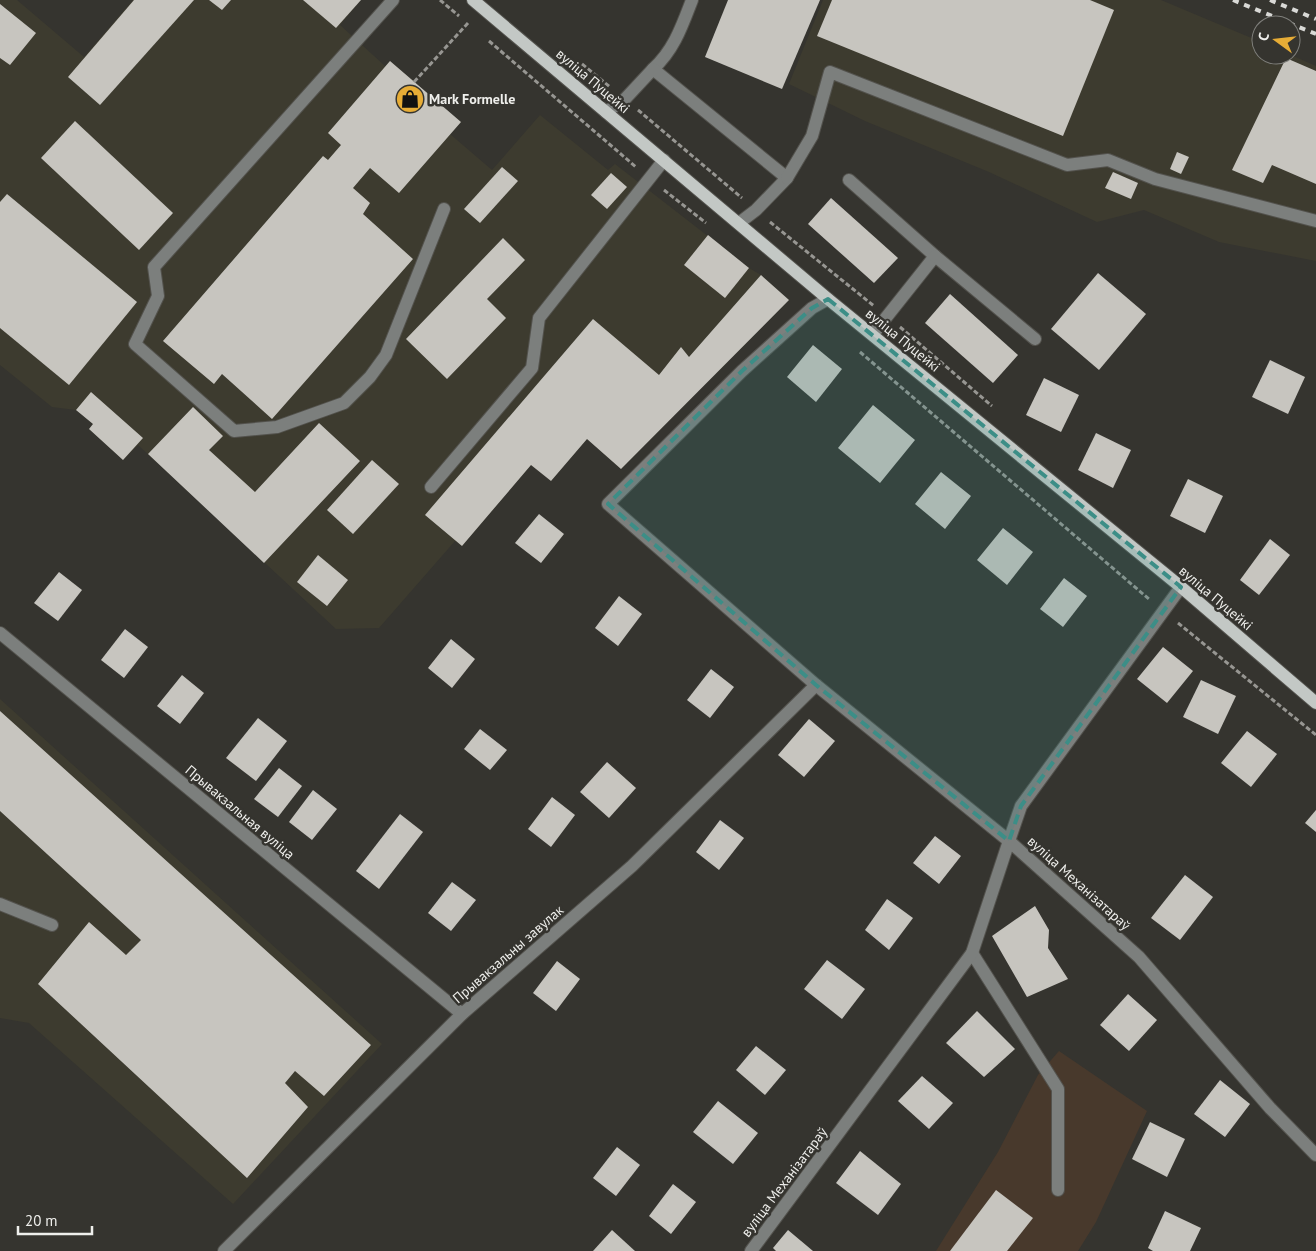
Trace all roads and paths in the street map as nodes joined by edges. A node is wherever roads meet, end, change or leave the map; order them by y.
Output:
1 (393, 0) edge
2 (440, 0) edge
3 (473, 0) edge
4 (692, 0) edge
5 (468, 23) junction
6 (475, 28) dead end
7 (487, 39) dead end
8 (579, 62) dead end
9 (653, 69) junction
10 (414, 82) dead end
11 (625, 99) junction
12 (606, 112) junction
13 (664, 160) junction
14 (650, 178) junction
15 (787, 178) junction
16 (849, 180) dead end
17 (444, 208) dead end
18 (756, 210) junction
19 (1316, 222) edge
20 (739, 223) junction
21 (713, 229) dead end
22 (935, 256) junction
23 (828, 298) junction
24 (886, 316) junction
25 (873, 334) junction
26 (1035, 338) dead end
27 (854, 347) dead end
28 (999, 412) dead end
29 (431, 487) dead end
30 (1181, 587) junction
31 (1163, 610) junction
32 (0, 634) edge
33 (816, 685) junction
34 (1316, 703) edge
35 (1316, 736) edge
36 (1009, 841) junction
37 (0, 904) edge
38 (52, 925) dead end
39 (972, 953) junction
40 (462, 1014) junction
41 (1316, 1155) edge
42 (1058, 1190) dead end
43 (224, 1251) edge
44 (751, 1251) edge

1 - 17 street
2 - 5 path
3 - 12 main road, вуліца Пуцейкі
4 - 9 street
5 - 6 path
5 - 10 path
7 - 14 path
8 - 11 path
9 - 11 street
9 - 15 street
11 - 12 street
11 - 18 path
12 - 13 main road, вуліца Пуцейкі
13 - 14 street
13 - 20 main road, вуліца Пуцейкі
14 - 21 path
14 - 29 street
15 - 18 street
15 - 19 street
16 - 22 street
18 - 20 street
18 - 24 path
20 - 23 main road, вуліца Пуцейкі
22 - 24 street
22 - 26 street
23 - 25 main road, вуліца Пуцейкі
23 - 33 street
24 - 25 street
24 - 28 path
25 - 30 main road, вуліца Пуцейкі
27 - 31 path
30 - 31 street
30 - 34 main road, вуліца Пуцейкі
31 - 35 path
31 - 36 street
32 - 40 street, Прывакзальная вуліца
33 - 36 street
33 - 40 street, Прывакзальны завулак
36 - 39 street, вуліца Механізатараў
36 - 41 street, вуліца Механізатараў
37 - 38 street
39 - 42 street
39 - 44 street, вуліца Механізатараў
40 - 43 street, Прывакзальны завулак

